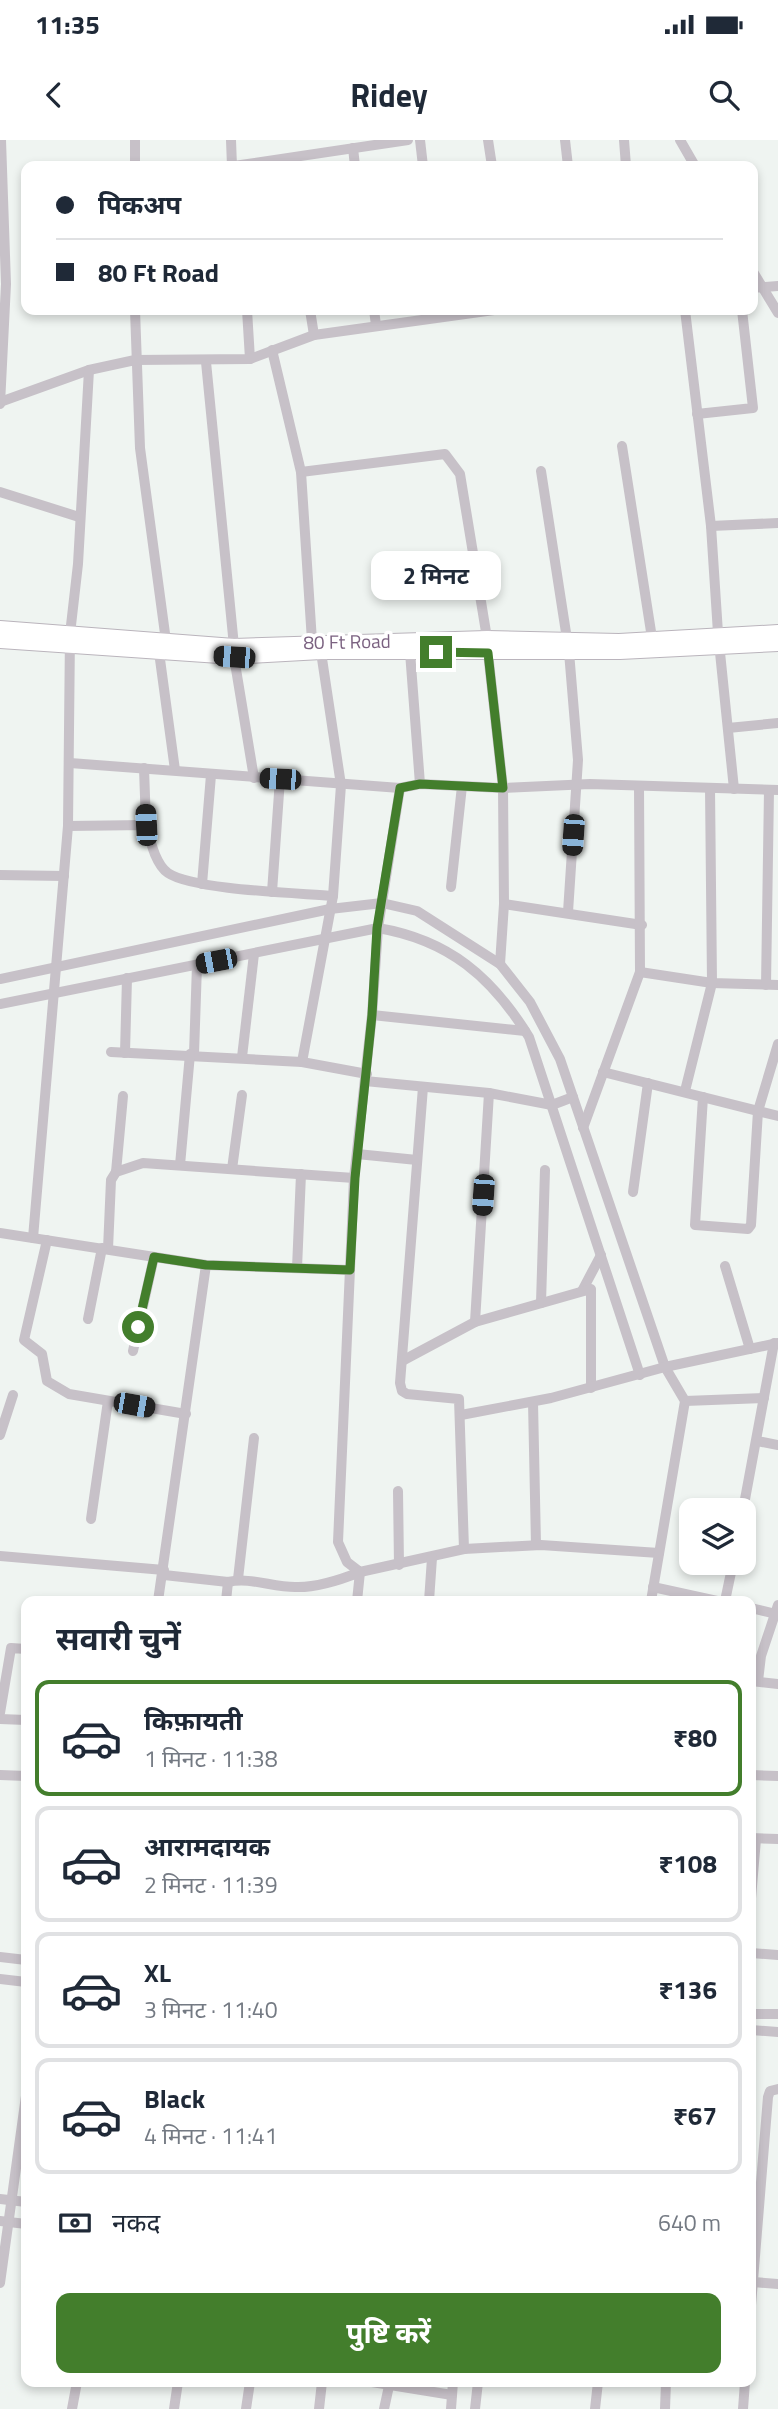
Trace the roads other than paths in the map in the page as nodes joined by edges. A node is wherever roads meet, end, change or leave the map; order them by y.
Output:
1 (1, 140) edge
2 (135, 140) edge
3 (231, 140) edge
4 (408, 140) edge
5 (420, 140) edge
6 (488, 140) edge
7 (565, 140) edge
8 (624, 140) edge
9 (680, 140) edge
10 (353, 148) junction
11 (135, 161) edge
12 (233, 161) edge
13 (291, 161) edge
14 (354, 161) edge
15 (422, 161) edge
16 (491, 161) edge
17 (567, 161) edge
18 (626, 161) edge
19 (692, 161) edge
20 (1, 229) edge
21 (778, 286) edge
22 (758, 287) edge
23 (758, 288) edge
24 (778, 313) edge
25 (135, 315) edge
26 (247, 315) edge
27 (311, 315) edge
28 (375, 315) edge
29 (429, 315) edge
30 (686, 315) edge
31 (743, 315) edge
32 (376, 325) junction
33 (314, 335) junction
34 (272, 350) junction
35 (250, 359) junction
36 (135, 360) junction
37 (206, 362) junction
38 (89, 370) junction
39 (0, 402) edge
40 (697, 414) junction
41 (622, 446) dead end
42 (541, 471) dead end
43 (301, 472) junction
44 (0, 492) edge
45 (79, 517) junction
46 (778, 523) edge
47 (711, 526) junction
48 (0, 628) edge
49 (778, 632) edge
50 (652, 638) junction
51 (718, 639) junction
52 (70, 640) junction
53 (0, 641) edge
54 (778, 644) edge
55 (488, 645) junction
56 (162, 646) junction
57 (316, 646) junction
58 (568, 646) junction
59 (234, 651) junction
60 (410, 652) junction
61 (778, 723) edge
62 (728, 728) junction
63 (70, 763) junction
64 (144, 768) junction
65 (176, 771) junction
66 (211, 775) junction
67 (254, 778) junction
68 (280, 779) junction
69 (420, 784) junction
70 (341, 785) junction
71 (577, 785) junction
72 (462, 786) junction
73 (639, 786) junction
74 (400, 788) junction
75 (503, 788) junction
76 (710, 788) junction
77 (734, 789) junction
78 (774, 790) edge
79 (146, 825) junction
80 (68, 826) junction
81 (0, 875) edge
82 (64, 876) junction
83 (202, 884) junction
84 (451, 887) dead end
85 (272, 891) junction
86 (333, 896) junction
87 (382, 903) junction
88 (504, 904) junction
89 (330, 909) junction
90 (568, 912) junction
91 (642, 925) junction
92 (377, 928) junction
93 (323, 940) junction
94 (254, 954) junction
95 (500, 964) junction
96 (197, 965) junction
97 (57, 968) junction
98 (640, 972) junction
99 (127, 978) junction
100 (0, 979) edge
101 (712, 983) junction
102 (772, 985) edge
103 (55, 993) junction
104 (0, 1004) edge
105 (372, 1015) junction
106 (525, 1031) junction
107 (778, 1044) edge
108 (111, 1052) dead end
109 (125, 1053) junction
110 (192, 1054) junction
111 (242, 1058) junction
112 (302, 1062) junction
113 (603, 1072) junction
114 (366, 1077) junction
115 (648, 1083) junction
116 (423, 1087) junction
117 (685, 1091) junction
118 (489, 1093) junction
119 (242, 1095) dead end
120 (123, 1096) dead end
121 (573, 1097) junction
122 (703, 1097) junction
123 (552, 1105) junction
124 (758, 1111) junction
125 (778, 1116) edge
126 (583, 1128) junction
127 (357, 1154) junction
128 (417, 1160) junction
129 (180, 1165) junction
130 (232, 1169) junction
131 (545, 1170) dead end
132 (116, 1172) junction
133 (301, 1174) junction
134 (355, 1178) junction
135 (634, 1192) dead end
136 (0, 1233) edge
137 (33, 1238) junction
138 (47, 1240) junction
139 (105, 1248) junction
140 (601, 1255) junction
141 (154, 1257) junction
142 (206, 1265) junction
143 (725, 1266) dead end
144 (297, 1268) junction
145 (350, 1270) junction
146 (582, 1291) junction
147 (541, 1303) junction
148 (88, 1319) dead end
149 (475, 1322) junction
150 (776, 1343) edge
151 (750, 1349) junction
152 (133, 1351) dead end
153 (402, 1361) junction
154 (665, 1367) junction
155 (640, 1375) junction
156 (591, 1388) junction
157 (13, 1395) dead end
158 (764, 1398) junction
159 (108, 1401) junction
160 (685, 1401) junction
161 (533, 1402) junction
162 (186, 1415) junction
163 (461, 1415) junction
164 (0, 1435) edge
165 (254, 1438) dead end
166 (757, 1441) junction
167 (778, 1445) edge
168 (398, 1491) dead end
169 (745, 1498) edge
170 (91, 1519) dead end
171 (536, 1545) junction
172 (464, 1549) junction
173 (659, 1553) junction
174 (0, 1556) edge
175 (432, 1558) junction
176 (399, 1565) junction
177 (360, 1572) junction
178 (164, 1573) junction
179 (730, 1575) edge
180 (233, 1581) junction
181 (295, 1587) junction
182 (653, 1587) junction
183 (159, 1596) edge
184 (228, 1596) edge
185 (294, 1596) edge
186 (358, 1596) edge
187 (429, 1596) edge
188 (652, 1596) edge
189 (694, 1596) edge
190 (726, 1596) edge
191 (756, 1608) edge
192 (777, 1609) edge
193 (21, 1649) edge
194 (756, 1677) edge
195 (756, 1681) edge
196 (778, 1684) edge
197 (0, 1713) edge
198 (0, 1719) edge
199 (21, 1720) edge
200 (0, 1775) edge
201 (756, 1775) edge
202 (21, 1776) edge
203 (778, 1776) edge
204 (756, 1838) edge
205 (778, 1839) edge
206 (756, 1953) edge
207 (778, 1955) edge
208 (0, 1957) edge
209 (21, 1959) edge
210 (0, 1979) edge
211 (21, 1981) edge
212 (756, 2014) edge
213 (778, 2014) edge
214 (756, 2030) edge
215 (778, 2032) edge
216 (778, 2089) edge
217 (21, 2134) edge
218 (0, 2199) edge
219 (12, 2201) junction
220 (21, 2202) edge
221 (6, 2222) edge
222 (756, 2236) edge
223 (756, 2282) edge
224 (0, 2283) edge
225 (778, 2284) edge
226 (76, 2387) edge
227 (176, 2387) edge
228 (249, 2387) edge
229 (322, 2387) edge
230 (389, 2387) edge
231 (413, 2387) edge
232 (453, 2387) edge
233 (477, 2387) edge
234 (597, 2387) edge
235 (666, 2387) edge
236 (745, 2387) edge
237 (452, 2395) junction
238 (72, 2409) edge
239 (174, 2409) edge
240 (246, 2409) edge
241 (319, 2409) edge
242 (384, 2409) edge
243 (451, 2409) edge
244 (475, 2409) edge
245 (595, 2409) edge
246 (665, 2409) edge
247 (743, 2409) edge

1 - 20 street
2 - 11 street
3 - 12 street
4 - 10 street
5 - 15 street
6 - 16 street
7 - 17 street
8 - 18 street
9 - 19 street
10 - 13 street
10 - 14 street
20 - 39 street
21 - 22 street
23 - 24 street
25 - 36 street
26 - 35 street
27 - 33 street
28 - 32 street
29 - 32 street
30 - 40 street
31 - 40 street
32 - 33 street
33 - 34 street
34 - 35 street
34 - 43 street
35 - 37 street
36 - 37 street
36 - 38 street
36 - 56 street
37 - 59 street
38 - 39 street
38 - 45 street
40 - 47 street
41 - 50 street
42 - 58 street
43 - 55 street
43 - 57 street
44 - 45 street
45 - 52 street
46 - 47 street
47 - 51 street
48 - 52 main road, 80 Ft Road
49 - 51 main road, 80 Ft Road
50 - 51 main road, 80 Ft Road
50 - 58 main road, 80 Ft Road
51 - 54 main road, 80 Ft Road
51 - 58 main road, 80 Ft Road
51 - 62 street
52 - 53 main road, 80 Ft Road
52 - 56 main road, 80 Ft Road
52 - 63 street
55 - 57 main road, 80 Ft Road
55 - 58 main road, 80 Ft Road
55 - 60 main road, 80 Ft Road
55 - 75 street
56 - 59 main road, 80 Ft Road
56 - 65 street
57 - 59 main road, 80 Ft Road
57 - 60 main road, 80 Ft Road
57 - 70 street
58 - 71 street
59 - 67 street
60 - 69 street
61 - 62 street
62 - 77 street
63 - 64 street
63 - 80 street
64 - 65 street
64 - 79 street
65 - 66 street
66 - 67 street
66 - 83 street
67 - 68 street
68 - 70 street
68 - 85 street
69 - 72 street
69 - 74 street
70 - 74 street
70 - 86 street
71 - 73 street
71 - 75 street
71 - 90 street
72 - 75 street
72 - 84 street
73 - 76 street
73 - 91 street
74 - 87 street
75 - 88 street
76 - 77 street
76 - 101 street
77 - 78 street
78 - 102 street
79 - 80 street
79 - 83 street
80 - 82 street
81 - 82 street
82 - 97 street
83 - 85 street
85 - 86 street
86 - 89 street
87 - 89 street
87 - 92 street
87 - 95 street
88 - 90 street
88 - 95 street
89 - 93 street
89 - 97 street
90 - 91 street
91 - 98 street
92 - 93 street
92 - 105 street
92 - 106 street
93 - 94 street
93 - 112 street
94 - 96 street
94 - 111 street
95 - 121 street
96 - 99 street
96 - 110 street
97 - 100 street
97 - 103 street
98 - 101 street
98 - 113 street
99 - 103 street
99 - 109 street
101 - 102 street
101 - 117 street
103 - 104 street
103 - 137 street
105 - 106 street
105 - 114 street
106 - 123 street
107 - 124 street
108 - 109 street
109 - 110 street
110 - 111 street
110 - 129 street
111 - 112 street
112 - 114 street
113 - 115 street
113 - 126 street
114 - 116 street
114 - 127 street
115 - 117 street
115 - 135 street
116 - 118 street
116 - 128 street
117 - 122 street
118 - 123 street
118 - 149 street
119 - 130 street
120 - 132 street
121 - 123 street
121 - 126 street
122 - 124 street
122 - 124 street
123 - 140 street
124 - 125 street
126 - 154 street
127 - 128 street
127 - 134 street
128 - 153 street
129 - 130 street
129 - 132 street
130 - 133 street
131 - 147 street
132 - 139 street
133 - 134 street
133 - 144 street
134 - 145 street
136 - 137 street
137 - 138 street
138 - 139 street
138 - 159 street
139 - 141 street
139 - 148 street
140 - 146 street
140 - 155 street
141 - 142 street
141 - 152 street
142 - 144 street
142 - 162 street
143 - 151 street
144 - 145 street
145 - 177 street
146 - 147 street
146 - 156 street
147 - 149 street
149 - 153 street
150 - 151 street
150 - 158 street
151 - 154 street
153 - 163 street
154 - 155 street
154 - 160 street
155 - 156 street
156 - 161 street
157 - 164 street
158 - 160 street
158 - 166 street
159 - 162 street
159 - 170 street
160 - 173 street
161 - 163 street
161 - 171 street
162 - 178 street
163 - 172 street
165 - 180 street
166 - 167 street
166 - 169 street
168 - 176 street
171 - 172 street
171 - 173 street
172 - 175 street
173 - 182 street
174 - 178 street
175 - 176 street
175 - 187 street
176 - 177 street
177 - 181 street
177 - 186 street
178 - 180 street
178 - 183 street
179 - 190 street
180 - 181 street
180 - 184 street
181 - 185 street
182 - 188 street
182 - 189 street
191 - 192 street
192 - 194 street
193 - 197 street
195 - 196 street
198 - 199 street
200 - 202 street
201 - 203 street
204 - 205 street
206 - 207 street
208 - 209 street
210 - 211 street
212 - 213 street
214 - 215 street
216 - 222 street
217 - 219 street
218 - 219 street
219 - 220 street
219 - 221 street
221 - 224 street
223 - 225 street
226 - 238 street
227 - 239 street
228 - 240 street
229 - 241 street
230 - 242 street
231 - 237 street
232 - 237 street
233 - 244 street
234 - 245 street
235 - 246 street
236 - 247 street
237 - 243 street

